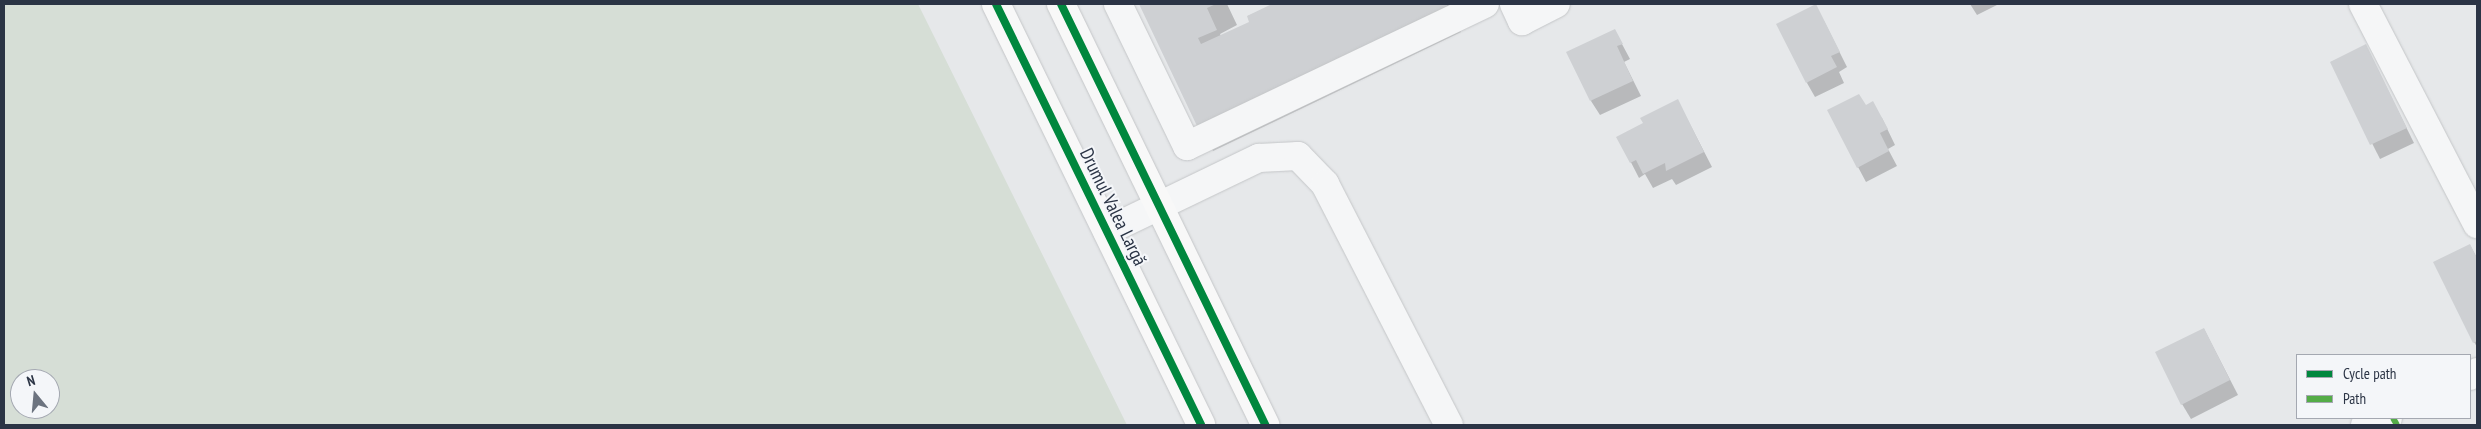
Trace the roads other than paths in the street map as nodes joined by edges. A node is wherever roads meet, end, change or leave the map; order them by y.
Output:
1 (996, 4) edge
2 (1061, 4) edge
3 (1118, 4) edge
4 (1485, 4) edge
5 (1514, 4) edge
6 (1556, 4) edge
7 (2363, 4) edge
8 (1159, 206) junction
9 (2477, 224) edge
10 (1107, 231) junction
11 (2385, 419) edge
12 (1201, 425) edge
13 (1265, 425) edge
14 (1449, 425) edge
15 (2365, 425) edge

1 - 10 main road, Drumul Valea Largă
2 - 8 main road
3 - 4 street
5 - 6 street
7 - 9 street
8 - 10 street
8 - 13 main road
8 - 14 street
10 - 12 main road, Drumul Valea Largă
11 - 15 street

